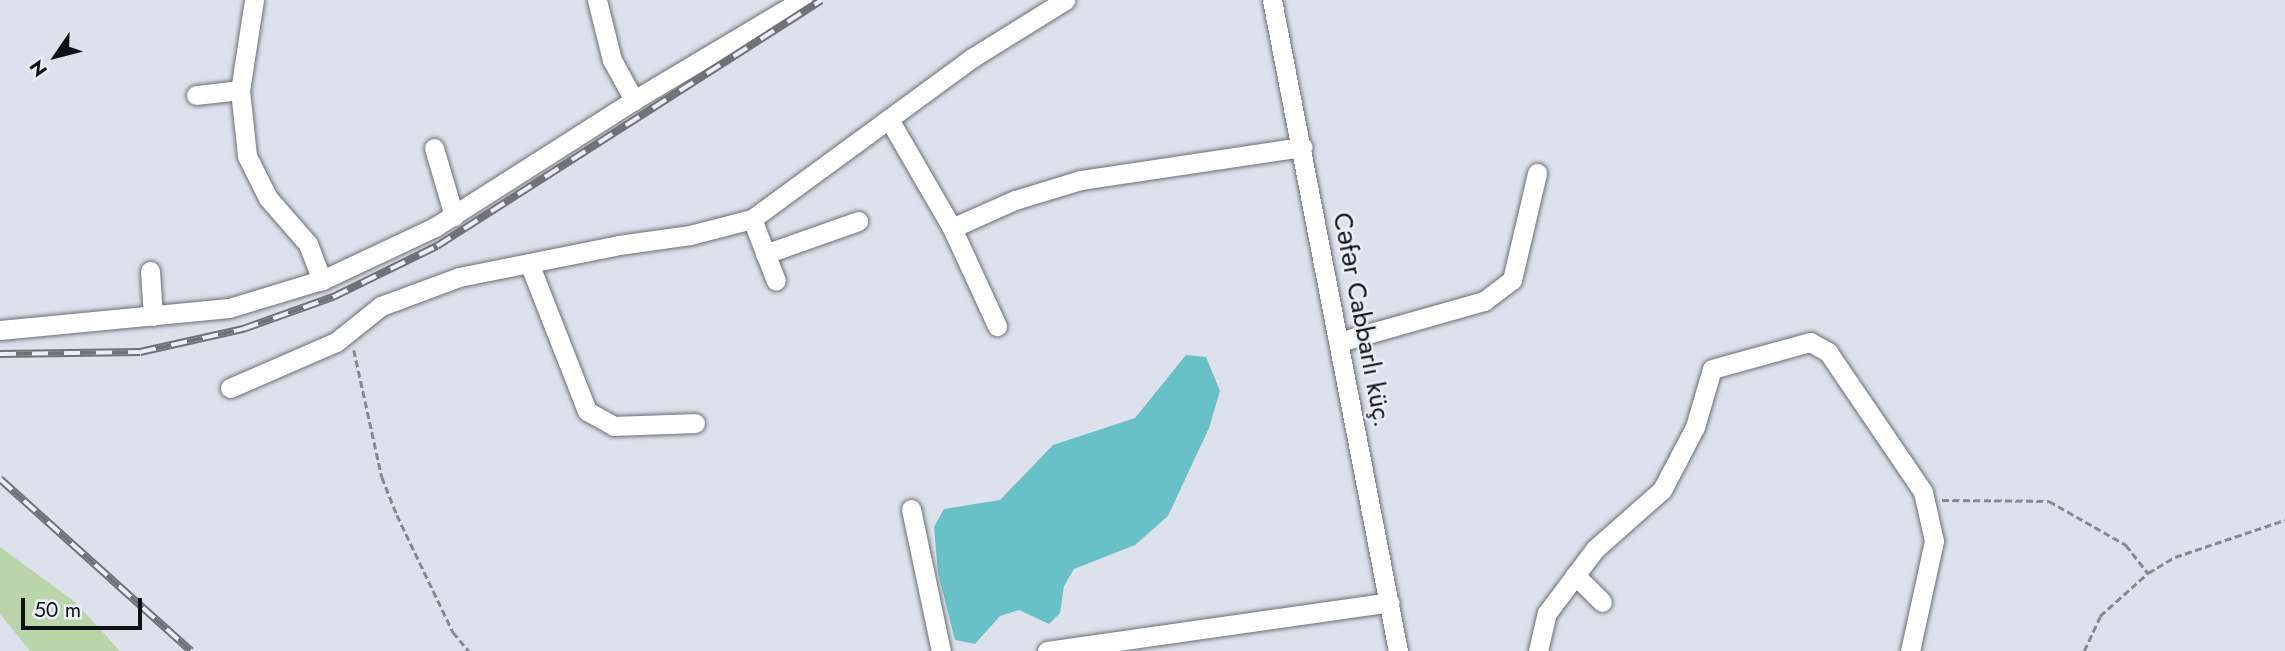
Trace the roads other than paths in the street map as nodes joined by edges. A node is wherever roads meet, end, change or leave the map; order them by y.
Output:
1 (254, 0) edge
2 (597, 0) edge
3 (1065, 0) edge
4 (1272, 0) edge
5 (796, 2) edge
6 (240, 90) junction
7 (196, 95) dead end
8 (634, 100) junction
9 (890, 121) junction
10 (1303, 147) junction
11 (434, 148) dead end
12 (1537, 173) dead end
13 (454, 216) junction
14 (752, 219) junction
15 (858, 221) dead end
16 (952, 228) junction
17 (765, 254) junction
18 (529, 262) junction
19 (150, 271) dead end
20 (322, 280) junction
21 (776, 281) dead end
22 (153, 316) junction
23 (997, 326) dead end
24 (0, 330) edge
25 (1339, 342) junction
26 (230, 388) dead end
27 (695, 423) dead end
28 (911, 509) dead end
29 (1575, 575) junction
30 (1390, 602) junction
31 (1602, 602) dead end
32 (941, 651) edge
33 (1047, 651) edge
34 (1398, 651) edge
35 (1538, 651) edge
36 (1910, 651) edge

1 - 6 street
2 - 8 street
3 - 9 street
4 - 10 street, Cəfər Cabbarlı küç.
5 - 8 street
6 - 7 street
6 - 20 street
8 - 13 street
9 - 14 street
9 - 16 street
10 - 16 street
10 - 25 street, Cəfər Cabbarlı küç.
11 - 13 street
12 - 25 street
13 - 20 street
14 - 17 street
14 - 18 street
15 - 17 street
16 - 23 street
17 - 21 street
18 - 26 street
18 - 27 street
19 - 22 street
20 - 22 street
22 - 24 street
25 - 30 street, Cəfər Cabbarlı küç.
28 - 32 street
29 - 31 street
29 - 35 street
29 - 36 street
30 - 33 street
30 - 34 street, Cəfər Cabbarlı küç.

